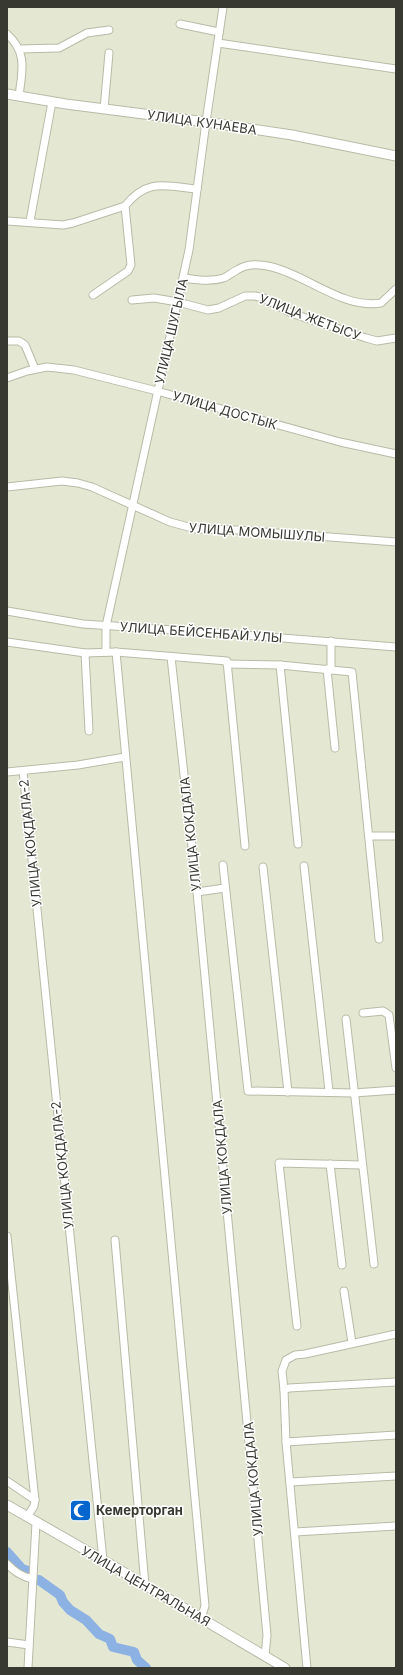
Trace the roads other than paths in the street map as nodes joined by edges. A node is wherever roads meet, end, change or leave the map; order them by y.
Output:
1 (223, 7) edge
2 (180, 24) dead end
3 (109, 30) dead end
4 (219, 32) junction
5 (7, 34) edge
6 (218, 43) junction
7 (19, 49) junction
8 (109, 53) dead end
9 (396, 69) edge
10 (7, 94) edge
11 (19, 96) junction
12 (52, 102) junction
13 (104, 109) junction
14 (206, 122) junction
15 (396, 156) edge
16 (197, 189) junction
17 (125, 206) junction
18 (7, 221) edge
19 (30, 221) junction
20 (184, 278) junction
21 (396, 289) edge
22 (93, 295) dead end
23 (132, 300) dead end
24 (178, 302) junction
25 (396, 338) edge
26 (7, 342) edge
27 (35, 370) junction
28 (7, 378) edge
29 (157, 391) junction
30 (396, 454) edge
31 (7, 487) edge
32 (133, 505) junction
33 (396, 542) edge
34 (7, 611) edge
35 (106, 626) junction
36 (331, 641) junction
37 (7, 642) edge
38 (396, 647) edge
39 (106, 652) junction
40 (116, 652) junction
41 (85, 653) junction
42 (171, 657) junction
43 (227, 664) junction
44 (280, 666) junction
45 (329, 670) junction
46 (89, 732) dead end
47 (335, 748) dead end
48 (125, 757) junction
49 (23, 771) junction
50 (7, 772) edge
51 (369, 836) junction
52 (396, 836) edge
53 (298, 844) dead end
54 (245, 846) dead end
55 (222, 865) dead end
56 (304, 866) dead end
57 (263, 867) dead end
58 (225, 888) junction
59 (197, 892) junction
60 (379, 939) dead end
61 (363, 1013) dead end
62 (346, 1019) dead end
63 (396, 1068) edge
64 (396, 1090) edge
65 (288, 1092) junction
66 (329, 1092) junction
67 (354, 1093) junction
68 (330, 1164) junction
69 (362, 1165) junction
70 (7, 1236) edge
71 (115, 1240) dead end
72 (374, 1264) dead end
73 (342, 1265) dead end
74 (344, 1291) dead end
75 (297, 1326) dead end
76 (396, 1334) edge
77 (352, 1343) junction
78 (396, 1382) edge
79 (284, 1390) junction
80 (396, 1435) edge
81 (286, 1442) junction
82 (396, 1476) edge
83 (7, 1481) edge
84 (290, 1482) junction
85 (35, 1500) junction
86 (7, 1506) edge
87 (27, 1517) junction
88 (36, 1523) junction
89 (396, 1526) edge
90 (295, 1532) junction
91 (103, 1560) junction
92 (7, 1564) edge
93 (32, 1579) junction
94 (145, 1585) junction
95 (201, 1618) junction
96 (7, 1642) edge
97 (29, 1645) junction
98 (265, 1656) junction
99 (28, 1668) edge
100 (285, 1668) edge
101 (307, 1668) edge

1 - 4 street, УЛИЦА ШУГЫЛА
2 - 4 street
3 - 7 street
4 - 6 street, УЛИЦА ШУГЫЛА
5 - 7 street
6 - 9 street
6 - 14 street, УЛИЦА ШУГЫЛА
7 - 11 street
8 - 13 street
10 - 11 main road, УЛИЦА КУНАЕВА
11 - 12 main road, УЛИЦА КУНАЕВА
12 - 13 main road, УЛИЦА КУНАЕВА
12 - 19 street
13 - 14 main road, УЛИЦА КУНАЕВА
14 - 15 main road, УЛИЦА КУНАЕВА
14 - 16 street, УЛИЦА ШУГЫЛА
16 - 17 street
16 - 20 street, УЛИЦА ШУГЫЛА
17 - 19 street
17 - 22 street
18 - 19 street
20 - 21 street
20 - 24 street, УЛИЦА ШУГЫЛА
23 - 24 street, УЛИЦА ЖЕТЫСУ
24 - 25 street, УЛИЦА ЖЕТЫСУ
24 - 29 street, УЛИЦА ШУГЫЛА
26 - 27 street
27 - 28 street, УЛИЦА ДОСТЫК
27 - 29 street, УЛИЦА ДОСТЫК
29 - 30 street, УЛИЦА ДОСТЫК
29 - 32 street, УЛИЦА ШУГЫЛА
31 - 32 street, УЛИЦА МОМЫШУЛЫ
32 - 33 street, УЛИЦА МОМЫШУЛЫ
32 - 35 street, УЛИЦА ШУГЫЛА
34 - 35 street, УЛИЦА БЕЙСЕНБАЙ УЛЫ
35 - 36 street, УЛИЦА БЕЙСЕНБАЙ УЛЫ
35 - 39 street, УЛИЦА ШУГЫЛА
36 - 38 street, УЛИЦА БЕЙСЕНБАЙ УЛЫ
36 - 45 street
37 - 41 street
39 - 40 street
39 - 41 street
40 - 42 street
40 - 48 street
41 - 46 street
42 - 43 street
42 - 59 street, УЛИЦА КОКДАЛА
43 - 44 street
43 - 54 street
44 - 45 street
44 - 53 street
45 - 47 street
45 - 51 street
48 - 49 street
48 - 95 street
49 - 50 street
49 - 91 street, УЛИЦА КОКДАЛА-2
51 - 52 street
51 - 60 street
55 - 58 street
56 - 66 street
57 - 65 street
58 - 59 street
58 - 65 street
59 - 98 street, УЛИЦА КОКДАЛА
61 - 63 street
62 - 67 street
64 - 67 street
65 - 66 street
66 - 67 street
67 - 69 street
68 - 69 street
68 - 73 street
68 - 75 street
69 - 72 street
70 - 85 street
71 - 94 street
74 - 77 street
76 - 77 street
77 - 79 street
78 - 79 street
79 - 81 street
80 - 81 street
81 - 84 street
82 - 84 street
83 - 85 street
84 - 90 street
85 - 87 street
86 - 87 main road, УЛИЦА ЦЕНТРАЛЬНАЯ
87 - 88 main road, УЛИЦА ЦЕНТРАЛЬНАЯ
88 - 91 main road, УЛИЦА ЦЕНТРАЛЬНАЯ
88 - 93 street
89 - 90 street
90 - 101 street
91 - 94 main road, УЛИЦА ЦЕНТРАЛЬНАЯ
92 - 93 street
93 - 97 street
94 - 95 main road, УЛИЦА ЦЕНТРАЛЬНАЯ
95 - 98 main road, УЛИЦА ЦЕНТРАЛЬНАЯ
96 - 97 street
97 - 99 street
98 - 100 main road, УЛИЦА ЦЕНТРАЛЬНАЯ

